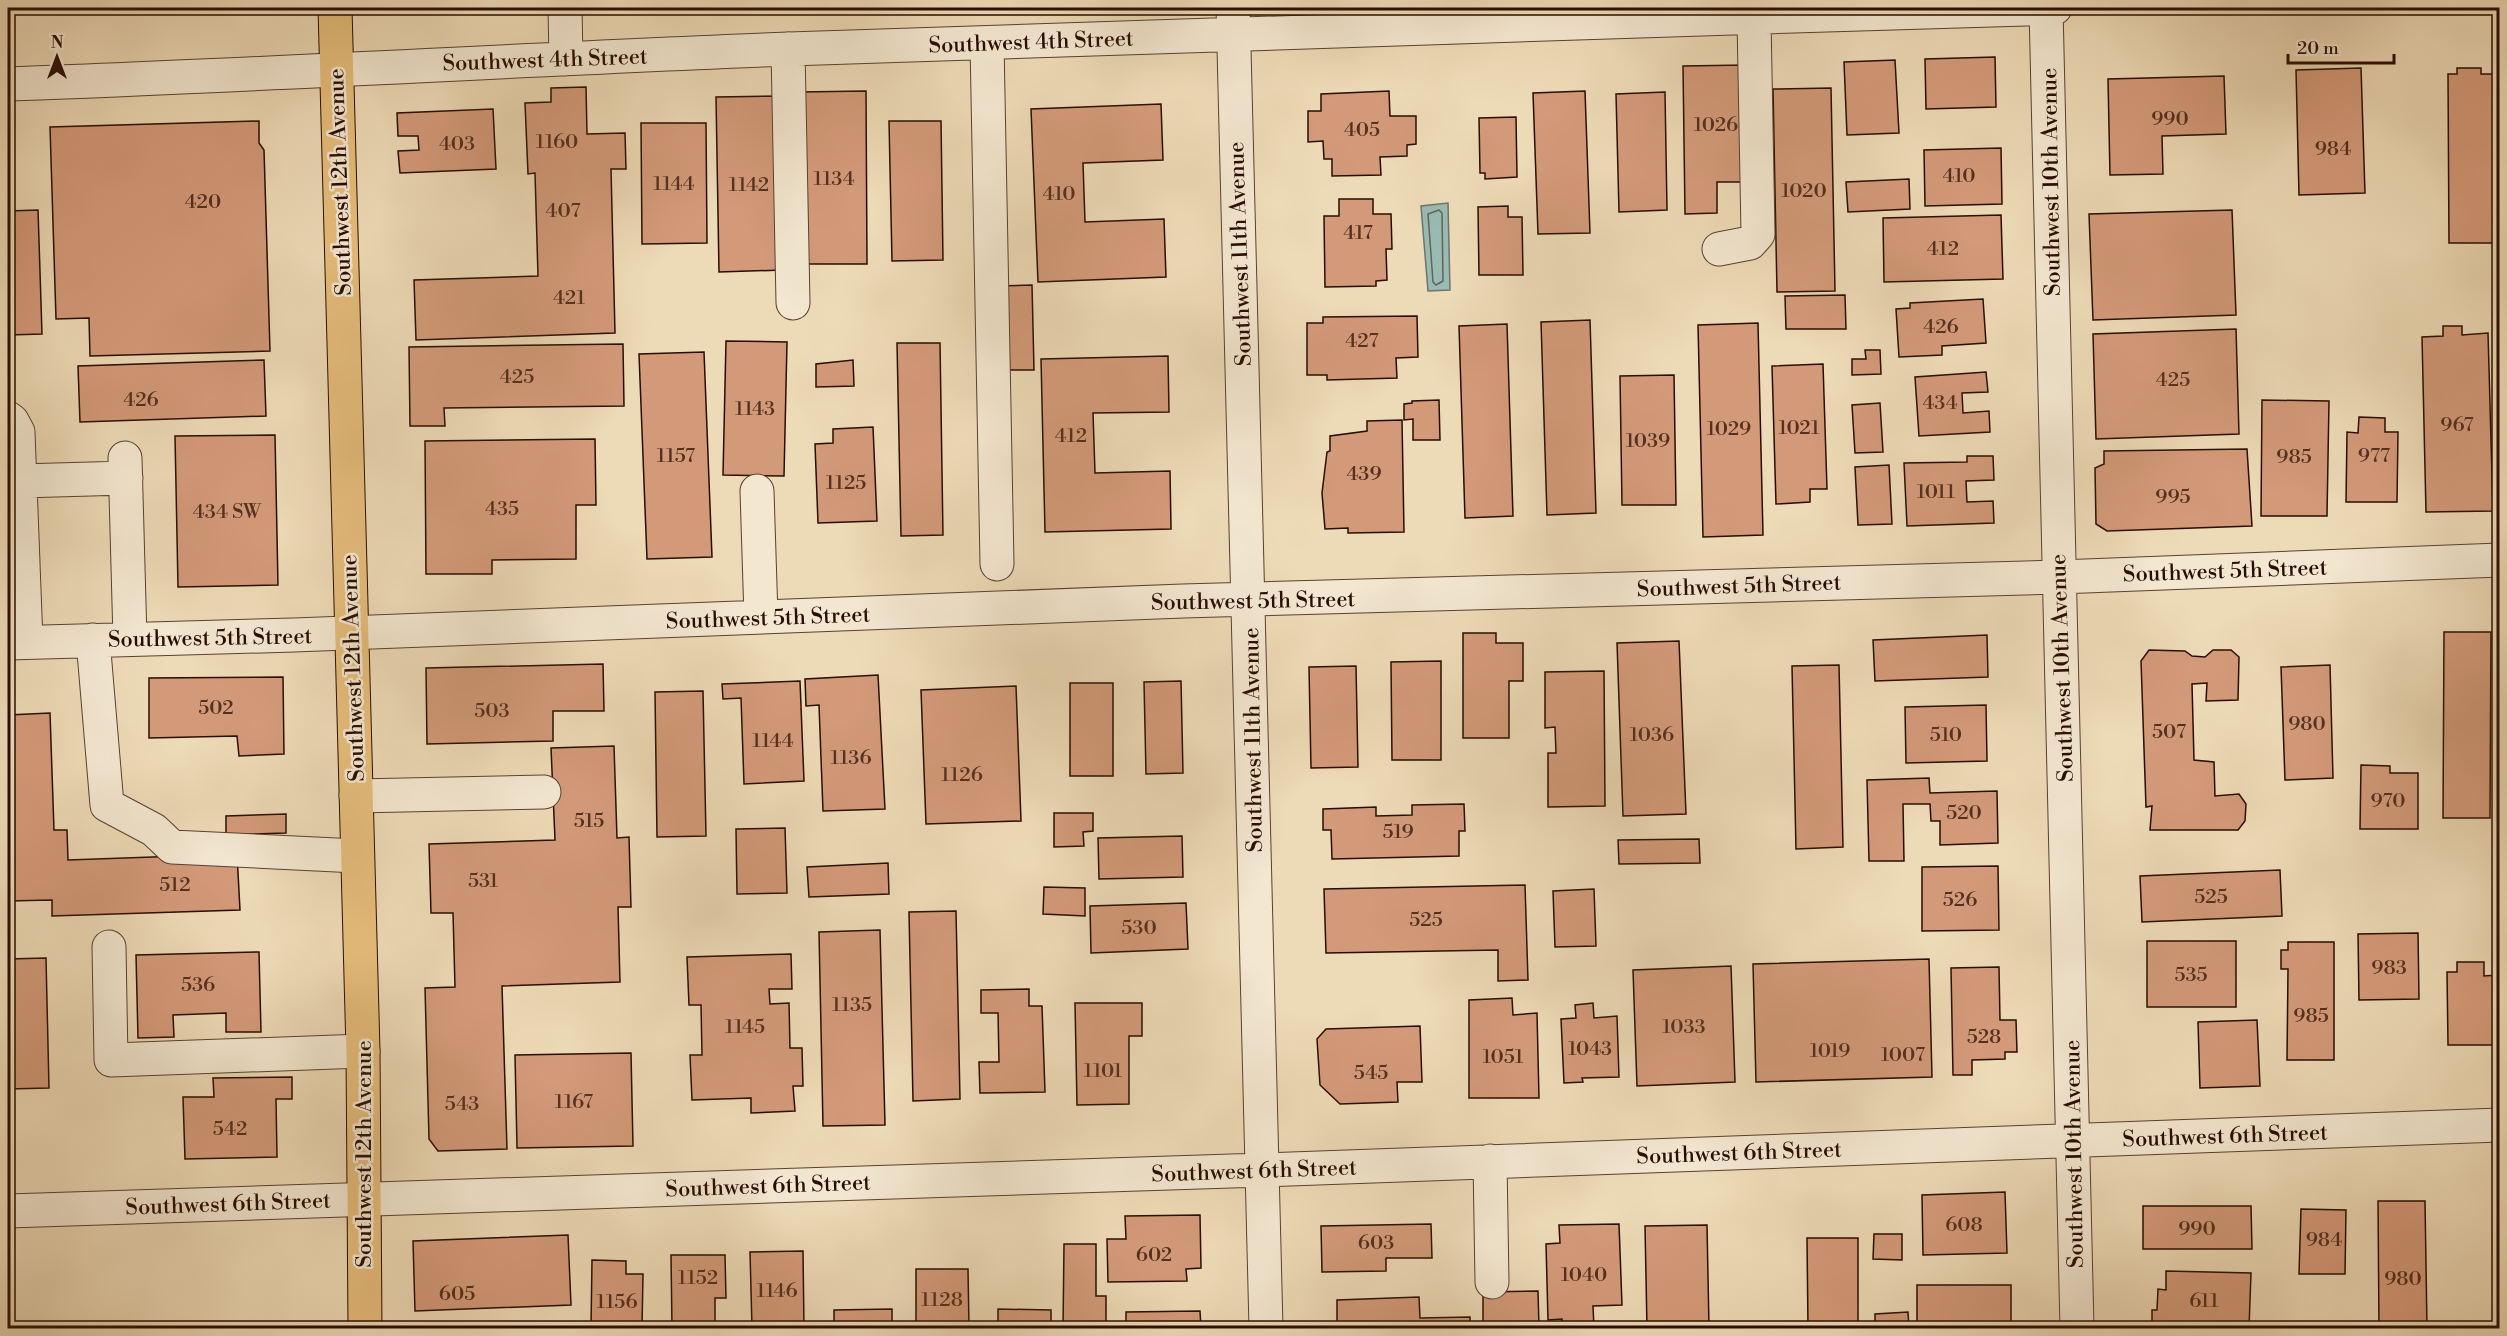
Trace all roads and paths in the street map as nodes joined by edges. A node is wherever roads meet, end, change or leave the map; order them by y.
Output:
1 (334, 8) edge
2 (565, 8) edge
3 (2046, 8) edge
4 (2055, 8) edge
5 (1754, 19) junction
6 (1233, 21) edge
7 (987, 43) junction
8 (788, 49) junction
9 (566, 59) junction
10 (336, 70) junction
11 (8, 84) edge
12 (1719, 249) dead end
13 (793, 303) dead end
14 (8, 418) edge
15 (20, 481) junction
16 (757, 491) dead end
17 (2499, 560) edge
18 (997, 564) dead end
19 (2058, 577) junction
20 (1249, 601) junction
21 (762, 617) junction
22 (351, 633) junction
23 (130, 639) junction
24 (93, 640) junction
25 (17, 643) edge
26 (544, 792) dead end
27 (356, 796) junction
28 (357, 856) junction
29 (109, 947) dead end
30 (363, 1051) junction
31 (2499, 1125) edge
32 (2072, 1141) junction
33 (1490, 1161) junction
34 (1262, 1170) junction
35 (363, 1199) junction
36 (8, 1211) edge
37 (1492, 1282) dead end
38 (365, 1329) edge
39 (1266, 1329) edge
40 (2077, 1329) edge

1 - 10 main road, Southwest 12th Avenue
2 - 9 street
3 - 4 street, Southwest 4th Street
3 - 5 street, Southwest 4th Street
3 - 19 street, Southwest 10th Avenue
5 - 6 street, Southwest 4th Street
5 - 12 street
6 - 7 street, Southwest 4th Street
6 - 20 street, Southwest 11th Avenue
7 - 8 street, Southwest 4th Street
7 - 18 street
8 - 9 street, Southwest 4th Street
8 - 13 street
9 - 10 street, Southwest 4th Street
10 - 11 street, Southwest 4th Street
10 - 22 main road, Southwest 12th Avenue
14 - 15 street
15 - 23 street
15 - 25 street
16 - 21 street
17 - 19 street, Southwest 5th Street
19 - 20 street, Southwest 5th Street
19 - 32 street, Southwest 10th Avenue
20 - 21 street, Southwest 5th Street
20 - 34 street, Southwest 11th Avenue
21 - 22 street, Southwest 5th Street
22 - 23 street, Southwest 5th Street
22 - 27 main road, Southwest 12th Avenue
23 - 24 street, Southwest 5th Street
24 - 25 street, Southwest 5th Street
24 - 28 street
26 - 27 street
27 - 28 main road, Southwest 12th Avenue
28 - 30 main road, Southwest 12th Avenue
29 - 30 street
30 - 35 main road, Southwest 12th Avenue
31 - 32 street, Southwest 6th Street
32 - 33 street, Southwest 6th Street
32 - 40 street, Southwest 10th Avenue
33 - 34 street, Southwest 6th Street
33 - 37 street
34 - 35 street, Southwest 6th Street
34 - 39 street, Southwest 11th Avenue
35 - 36 street, Southwest 6th Street
35 - 38 main road, Southwest 12th Avenue

